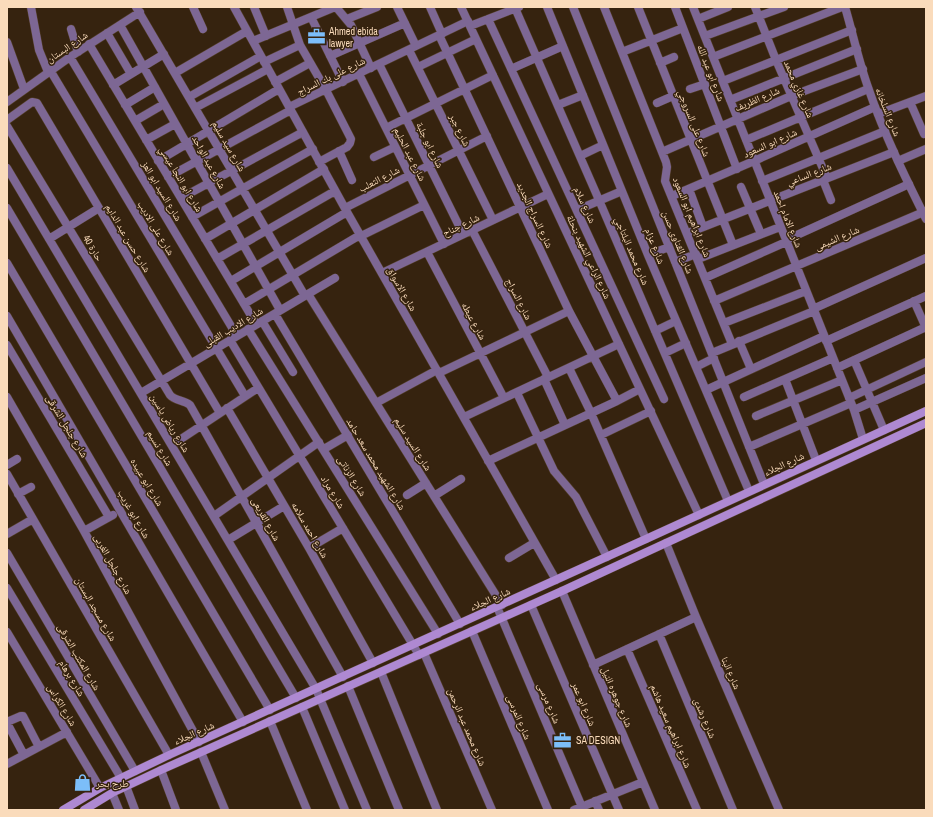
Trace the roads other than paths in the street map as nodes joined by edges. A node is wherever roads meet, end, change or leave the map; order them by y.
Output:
1 (31, 7) edge
2 (193, 7) edge
3 (234, 7) edge
4 (254, 7) edge
5 (287, 7) edge
6 (335, 7) edge
7 (376, 7) edge
8 (397, 7) edge
9 (430, 7) edge
10 (461, 7) edge
11 (547, 7) edge
12 (573, 7) edge
13 (604, 7) edge
14 (638, 7) edge
15 (675, 7) edge
16 (693, 7) edge
17 (728, 7) edge
18 (755, 7) edge
19 (784, 7) edge
20 (846, 7) edge
21 (517, 8) edge
22 (138, 10) edge
23 (311, 17) junction
24 (759, 17) junction
25 (347, 19) junction
26 (488, 19) junction
27 (698, 19) junction
28 (405, 23) junction
29 (120, 24) junction
30 (469, 24) junction
31 (292, 25) junction
32 (683, 28) junction
33 (71, 29) dead end
34 (203, 29) dead end
35 (852, 30) junction
36 (247, 31) junction
37 (107, 33) junction
38 (441, 35) junction
39 (266, 36) junction
40 (705, 36) junction
41 (766, 36) junction
42 (476, 39) junction
43 (651, 41) junction
44 (7, 42) edge
45 (253, 42) junction
46 (359, 43) junction
47 (89, 44) junction
48 (300, 45) junction
49 (563, 46) junction
50 (413, 48) junction
51 (857, 49) junction
52 (78, 52) junction
53 (622, 52) junction
54 (448, 53) junction
55 (164, 54) junction
56 (330, 56) junction
57 (70, 57) junction
58 (537, 57) junction
59 (713, 57) junction
60 (674, 58) dead end
61 (776, 60) junction
62 (264, 62) junction
63 (310, 63) junction
64 (660, 63) junction
65 (379, 64) junction
66 (143, 67) junction
67 (418, 67) junction
68 (371, 68) junction
69 (511, 69) junction
70 (863, 69) junction
71 (49, 71) junction
72 (175, 73) junction
73 (131, 74) junction
74 (359, 74) junction
75 (493, 75) junction
76 (783, 78) junction
77 (723, 81) junction
78 (275, 82) junction
79 (343, 82) junction
80 (705, 84) junction
81 (113, 85) junction
82 (155, 88) junction
83 (24, 89) junction
84 (280, 89) junction
85 (464, 89) junction
86 (690, 89) dead end
87 (868, 89) junction
88 (326, 90) junction
89 (583, 95) junction
90 (673, 96) junction
91 (791, 96) junction
92 (926, 96) edge
93 (189, 97) junction
94 (730, 100) junction
95 (8, 101) edge
96 (910, 102) junction
97 (436, 103) junction
98 (657, 103) dead end
99 (164, 104) junction
100 (125, 105) junction
101 (558, 105) junction
102 (195, 108) junction
103 (290, 109) junction
104 (876, 111) junction
105 (18, 113) junction
106 (801, 117) junction
107 (406, 118) junction
108 (737, 118) junction
109 (7, 120) edge
110 (135, 121) junction
111 (175, 124) junction
112 (721, 125) junction
113 (7, 126) edge
114 (386, 128) junction
115 (209, 131) junction
116 (885, 131) junction
117 (303, 132) junction
118 (924, 134) dead end
119 (487, 136) junction
120 (809, 137) junction
121 (689, 139) junction
122 (146, 140) junction
123 (746, 140) junction
124 (187, 144) junction
125 (603, 145) junction
126 (395, 147) junction
127 (219, 149) junction
128 (312, 149) junction
129 (926, 149) edge
130 (459, 150) junction
131 (338, 151) junction
132 (662, 152) junction
133 (894, 152) junction
134 (580, 156) junction
135 (374, 158) dead end
136 (818, 158) junction
137 (158, 160) junction
138 (754, 161) junction
139 (898, 161) junction
140 (197, 162) junction
141 (319, 162) junction
142 (429, 165) junction
143 (7, 168) edge
144 (324, 169) junction
145 (737, 169) junction
146 (232, 170) junction
147 (410, 175) junction
148 (168, 177) junction
149 (825, 179) junction
150 (352, 180) dead end
151 (762, 181) junction
152 (707, 182) junction
153 (208, 183) junction
154 (909, 184) junction
155 (741, 187) dead end
156 (242, 189) junction
157 (689, 189) junction
158 (335, 191) junction
159 (622, 191) junction
160 (548, 194) junction
161 (672, 196) junction
162 (181, 198) junction
163 (600, 200) junction
164 (770, 200) junction
165 (831, 200) dead end
166 (220, 202) junction
167 (424, 205) junction
168 (520, 207) junction
169 (7, 208) edge
170 (99, 208) junction
171 (750, 208) junction
172 (255, 210) junction
173 (346, 210) junction
174 (577, 210) junction
175 (925, 214) edge
176 (192, 218) junction
177 (493, 220) junction
178 (722, 220) junction
179 (231, 224) junction
180 (68, 227) junction
181 (703, 227) junction
182 (780, 227) junction
183 (472, 230) junction
184 (267, 231) junction
185 (688, 233) junction
186 (464, 234) junction
187 (761, 234) junction
188 (360, 236) junction
189 (49, 239) junction
190 (205, 239) junction
191 (786, 241) junction
192 (243, 244) junction
193 (444, 244) junction
194 (733, 245) junction
195 (669, 247) junction
196 (279, 252) junction
197 (427, 252) junction
198 (648, 255) junction
199 (697, 256) junction
200 (926, 258) edge
201 (217, 259) junction
202 (675, 262) junction
203 (7, 263) edge
204 (256, 266) junction
205 (796, 266) junction
206 (382, 273) junction
207 (292, 275) junction
208 (335, 278) dead end
209 (705, 278) junction
210 (230, 281) junction
211 (268, 289) junction
212 (806, 291) junction
213 (306, 295) junction
214 (926, 296) edge
215 (714, 301) junction
216 (914, 301) junction
217 (244, 304) junction
218 (814, 310) junction
219 (569, 311) junction
220 (277, 312) junction
221 (7, 316) edge
222 (676, 321) junction
223 (259, 323) junction
224 (724, 323) junction
225 (926, 328) edge
226 (248, 329) junction
227 (656, 331) junction
228 (525, 332) junction
229 (233, 338) junction
230 (825, 338) junction
231 (736, 342) junction
232 (619, 344) junction
233 (686, 344) junction
234 (7, 345) edge
235 (217, 348) junction
236 (665, 353) junction
237 (480, 354) junction
238 (713, 355) junction
239 (593, 356) junction
240 (833, 358) junction
241 (854, 360) junction
242 (926, 362) edge
243 (190, 364) junction
244 (696, 367) junction
245 (569, 368) junction
246 (837, 368) junction
247 (751, 369) junction
248 (293, 372) dead end
249 (438, 372) junction
250 (546, 378) junction
251 (926, 378) edge
252 (785, 379) junction
253 (842, 380) junction
254 (162, 381) junction
255 (723, 382) junction
256 (258, 388) junction
257 (640, 389) junction
258 (706, 390) junction
259 (866, 390) junction
260 (517, 392) junction
261 (141, 393) junction
262 (7, 396) edge
263 (246, 396) junction
264 (744, 397) dead end
265 (504, 398) junction
266 (664, 399) dead end
267 (793, 400) junction
268 (617, 401) junction
269 (872, 402) junction
270 (376, 403) junction
271 (851, 404) junction
272 (227, 408) junction
273 (650, 411) junction
274 (926, 411) edge
275 (220, 413) junction
276 (591, 413) junction
277 (756, 416) dead end
278 (464, 418) junction
279 (926, 422) edge
280 (802, 424) junction
281 (565, 425) junction
282 (201, 426) junction
283 (884, 430) junction
284 (348, 435) junction
285 (601, 435) junction
286 (538, 438) junction
287 (864, 439) junction
288 (172, 445) junction
289 (321, 445) junction
290 (749, 447) junction
291 (299, 456) junction
292 (18, 459) dead end
293 (816, 460) junction
294 (488, 461) junction
295 (7, 465) edge
296 (7, 474) edge
297 (268, 478) junction
298 (461, 479) dead end
299 (426, 484) junction
300 (764, 484) junction
301 (31, 487) dead end
302 (749, 492) junction
303 (18, 494) junction
304 (407, 495) dead end
305 (242, 496) junction
306 (434, 496) junction
307 (728, 501) junction
308 (284, 506) junction
309 (120, 511) junction
310 (699, 515) junction
311 (214, 516) junction
312 (109, 517) junction
313 (33, 519) junction
314 (257, 522) junction
315 (676, 525) junction
316 (342, 528) junction
317 (84, 531) junction
318 (7, 534) edge
319 (681, 536) junction
320 (646, 539) junction
321 (228, 540) junction
322 (534, 543) junction
323 (666, 543) junction
324 (309, 548) junction
325 (7, 553) edge
326 (607, 557) junction
327 (509, 558) dead end
328 (556, 580) junction
329 (7, 588) edge
330 (562, 591) junction
331 (531, 605) junction
332 (499, 606) junction
333 (696, 617) junction
334 (502, 618) junction
335 (460, 624) junction
336 (472, 631) junction
337 (7, 632) edge
338 (438, 634) junction
339 (659, 634) junction
340 (414, 645) junction
341 (627, 649) junction
342 (422, 654) junction
343 (373, 663) junction
344 (593, 665) junction
345 (381, 672) junction
346 (343, 677) junction
347 (348, 686) junction
348 (316, 689) junction
349 (296, 698) junction
350 (321, 699) junction
351 (302, 707) junction
352 (270, 710) junction
353 (270, 721) junction
354 (243, 722) junction
355 (7, 723) edge
356 (67, 732) junction
357 (199, 742) junction
358 (39, 747) junction
359 (201, 752) junction
360 (24, 755) junction
361 (169, 755) junction
362 (7, 764) edge
363 (161, 770) junction
364 (135, 771) junction
365 (121, 778) junction
366 (643, 782) junction
367 (126, 786) junction
368 (100, 788) junction
369 (112, 793) junction
370 (612, 794) junction
371 (595, 801) junction
372 (582, 807) junction
373 (63, 810) edge
374 (84, 810) edge
375 (119, 810) edge
376 (135, 810) edge
377 (176, 810) edge
378 (225, 810) edge
379 (307, 810) edge
380 (345, 810) edge
381 (367, 810) edge
382 (399, 810) edge
383 (436, 810) edge
384 (492, 810) edge
385 (548, 810) edge
386 (574, 810) edge
387 (599, 810) edge
388 (619, 810) edge
389 (655, 810) edge
390 (697, 810) edge
391 (733, 810) edge
392 (779, 810) edge

1 - 71 street, شارع على الاديب
2 - 34 street
3 - 36 street, شارع الاسواق
4 - 39 street
5 - 31 street
6 - 23 street
6 - 25 street
7 - 25 street
8 - 28 street, شارع جبر
9 - 38 street, شارع السراج الجديد
10 - 30 street, شارع الراعي الشهيد بنحلة
11 - 49 street, شارع عزام
12 - 195 street, شارع القناوى حسن
13 - 53 street, شارع ابراهيم ابو السعود
14 - 43 street, شارع على السروجي
15 - 32 street, شارع ابو عبد الله
16 - 27 street, شارع الامام احمد
17 - 27 street
18 - 24 street, شارع غازي محمد
19 - 24 street
20 - 35 street, شارع السلخانه
20 - 41 street
21 - 26 street, شارع على بك السراج
21 - 58 street, شارع محمد البلتاجي
22 - 29 street, شارع البستان
22 - 55 street, شارع سيد سليم
23 - 31 street
23 - 56 street
24 - 40 street
24 - 41 street, شارع غازي محمد
25 - 46 street
26 - 30 street, شارع على بك السراج
26 - 69 street, شارع سلام
27 - 40 street, شارع الامام احمد
28 - 46 street
28 - 50 street, شارع جبر
29 - 37 street, شارع البستان
29 - 66 street, شارع عبد الواحد
30 - 38 street, شارع على بك السراج
30 - 42 street, شارع الراعي الشهيد بنحلة
31 - 39 street
31 - 48 street
32 - 43 street
32 - 80 street, شارع ابو عبد الله
33 - 52 street
35 - 51 street, شارع السلخانه
35 - 61 street
36 - 45 street, شارع الاسواق
36 - 72 street
37 - 47 street, شارع البستان
37 - 73 street
38 - 50 street, شارع على بك السراج
38 - 54 street, شارع السراج الجديد
39 - 45 street
40 - 59 street, شارع الامام احمد
41 - 59 street
41 - 61 street, شارع غازي محمد
42 - 54 street
42 - 75 street, شارع الراعي الشهيد بنحلة
43 - 53 street
43 - 64 street, شارع على السروجي
44 - 83 street
45 - 62 street, شارع الاسواق
46 - 56 street
46 - 68 street
47 - 52 street, شارع البستان
47 - 81 street, شارع ابو النجا عيسي
48 - 62 street
48 - 63 street
49 - 58 street
49 - 89 street, شارع عزام
50 - 65 street, شارع على بك السراج
50 - 67 street, شارع جبر
51 - 70 street, شارع السلخانه
51 - 76 street
52 - 57 street, شارع البستان
53 - 132 street, شارع ابراهيم ابو السعود
54 - 67 street
54 - 85 street, شارع السراج الجديد
55 - 66 street
55 - 72 street, شارع سيد سليم
56 - 79 street
57 - 71 street, شارع البستان
57 - 229 street, شارع السيد ابو العز
58 - 69 street
58 - 101 street, شارع محمد البلتاجي
59 - 77 street, شارع الامام احمد
60 - 64 street
61 - 76 street, شارع غازي محمد
61 - 77 street
62 - 78 street, شارع الاسواق
62 - 93 street
62 - 102 street
63 - 78 street
63 - 88 street
64 - 90 street, شارع على السروجي
65 - 68 street, شارع على بك السراج
65 - 107 street, شارع ابو جلبة
66 - 73 street
66 - 82 street, شارع عبد الواحد
67 - 97 street, شارع جبر
68 - 74 street, شارع على بك السراج
69 - 174 street, شارع سلام
70 - 87 street, شارع السلخانه
70 - 91 street, شارع الظريف
71 - 83 street, شارع البستان
71 - 235 street, شارع على الاديب
72 - 93 street, شارع سيد سليم
73 - 81 street
74 - 79 street, شارع على بك السراج
74 - 114 street, شارع عبد الحليم
75 - 85 street
75 - 160 street, شارع الراعي الشهيد بنحلة
76 - 91 street, شارع غازي محمد
76 - 94 street
77 - 94 street, شارع الامام احمد
78 - 84 street, شارع الاسواق
79 - 88 street, شارع على بك السراج
80 - 86 street
80 - 112 street, شارع ابو عبد الله
81 - 100 street, شارع ابو النجا عيسي
82 - 99 street, شارع عبد الواحد
82 - 100 street
83 - 95 street, شارع البستان
84 - 103 street, شارع الاسواق
84 - 115 street
85 - 97 street
85 - 119 street, شارع السراج الجديد
87 - 104 street, شارع السلخانه
87 - 106 street
88 - 103 street, شارع على بك السراج
88 - 131 street
89 - 101 street
89 - 125 street, شارع عزام
90 - 98 street
90 - 121 street, شارع على السروجي
91 - 106 street, شارع غازي محمد
91 - 108 street, شارع الظريف
92 - 96 street, شارع ابو السعود
93 - 102 street, شارع سيد سليم
94 - 108 street, شارع الامام احمد
95 - 105 street
96 - 104 street, شارع ابو السعود
96 - 118 street
97 - 107 street
97 - 130 street, شارع جبر
99 - 110 street
99 - 111 street, شارع عبد الواحد
100 - 110 street, شارع ابو النجا عيسي
101 - 134 street, شارع محمد البلتاجي
102 - 115 street, شارع سيد سليم
103 - 117 street, شارع الاسواق
103 - 127 street, شارع على بك السراج
104 - 116 street, شارع السلخانه
104 - 120 street, شارع ابو السعود
105 - 109 street, شارع حسن عبد الدايم
105 - 170 street, شارع حسن عبد الدايم
106 - 120 street, شارع غازي محمد
106 - 123 street
107 - 114 street
107 - 142 street, شارع ابو جلبة
108 - 112 street, شارع الظريف
108 - 123 street, شارع الامام احمد
110 - 122 street, شارع ابو النجا عيسي
111 - 122 street
111 - 124 street, شارع عبد الواحد
112 - 121 street, شارع الظريف
112 - 145 street, شارع ابو عبد الله
113 - 180 street, حارة 40
114 - 126 street, شارع عبد الحليم
115 - 124 street
115 - 127 street, شارع سيد سليم
116 - 133 street, شارع السلخانه
116 - 136 street
117 - 128 street, شارع الاسواق
117 - 146 street
119 - 130 street, شارع الثعلب
119 - 168 street, شارع السراج الجديد
120 - 136 street, شارع غازي محمد
120 - 138 street, شارع ابو السعود
121 - 132 street, شارع الظريف
121 - 152 street, شارع على السروجي
122 - 137 street, شارع ابو النجا عيسي
123 - 138 street, شارع الامام احمد
124 - 137 street
124 - 140 street, شارع عبد الواحد
125 - 134 street
125 - 159 street, شارع عزام
126 - 135 street
126 - 147 street, شارع عبد الحليم
127 - 140 street, شارع على بك السراج
127 - 146 street, شارع سيد سليم
128 - 141 street, شارع الاسواق
128 - 156 street
129 - 139 street
130 - 142 street, شارع الثعلب
130 - 177 street, شارع جبر
131 - 141 street
131 - 150 street
132 - 161 street, شارع ابراهيم ابو السعود
133 - 139 street, شارع السلخانه
133 - 149 street, شارع الساعي
134 - 163 street, شارع محمد البلتاجي
136 - 149 street, شارع غازي محمد
136 - 151 street
137 - 148 street, شارع ابو النجا عيسي
138 - 145 street, شارع ابو السعود
138 - 151 street, شارع الامام احمد
139 - 154 street, شارع السلخانه
140 - 148 street, شارع على بك السراج
140 - 153 street, شارع عبد الواحد
141 - 144 street, شارع الاسواق
142 - 147 street, شارع الثعلب
142 - 186 street, شارع ابو جلبة
143 - 189 street, شارع رياض ياسين
144 - 158 street, شارع الاسواق
144 - 172 street
145 - 152 street, شارع ابو السعود
146 - 153 street
146 - 156 street, شارع سيد سليم
147 - 167 street, شارع عبد الحليم
147 - 173 street, شارع الثعلب
148 - 162 street, شارع ابو النجا عيسي
149 - 164 street, شارع الساعي
149 - 165 street, شارع غازي محمد
151 - 164 street, شارع الامام احمد
152 - 157 street, شارع ابو السعود
152 - 178 street, شارع على السروجي
153 - 162 street
153 - 166 street, شارع عبد الواحد
154 - 175 street, شارع السلخانه
154 - 191 street
155 - 171 street
156 - 166 street
156 - 172 street, شارع سيد سليم
157 - 161 street, شارع ابو السعود
157 - 181 street
158 - 173 street, شارع الاسواق
158 - 184 street
159 - 163 street
159 - 198 street, شارع عزام
160 - 168 street, شارع جناح
160 - 232 street, شارع الراعي الشهيد بنحلة
161 - 185 street, شارع ابراهيم ابو السعود
162 - 176 street, شارع ابو النجا عيسي
163 - 174 street
163 - 227 street, شارع محمد البلتاجي
164 - 171 street, شارع الساعي
164 - 182 street, شارع الامام احمد
166 - 176 street
166 - 179 street, شارع عبد الواحد
167 - 188 street
167 - 193 street, شارع عبد الحليم
168 - 177 street, شارع جناح
168 - 219 street, شارع السراج الجديد
169 - 349 street, شارع نسيم
170 - 180 street
170 - 243 street, شارع حسن عبد الدايم
171 - 178 street, شارع الساعي
171 - 187 street
172 - 179 street
172 - 184 street, شارع سيد سليم
173 - 188 street, شارع الاسواق
173 - 196 street
174 - 266 street, شارع سلام
175 - 205 street, شارع الشيمى
176 - 190 street, شارع ابو النجا عيسي
177 - 183 street, شارع جناح
178 - 181 street, شارع الساعي
178 - 194 street, شارع على السروجي
179 - 190 street
179 - 192 street, شارع عبد الواحد
180 - 189 street
180 - 254 street, حارة 40
181 - 185 street, شارع الساعي
182 - 187 street
182 - 191 street, شارع الامام احمد
183 - 186 street, شارع جناح
183 - 228 street, شارع السراج
184 - 192 street
184 - 196 street, شارع سيد سليم
185 - 199 street, شارع ابراهيم ابو السعود
186 - 193 street, شارع جناح
187 - 194 street
188 - 206 street, شارع الاسواق
188 - 207 street
189 - 261 street, شارع رياض ياسين
190 - 201 street, شارع ابو النجا عيسي
191 - 205 street, شارع الامام احمد
191 - 209 street
192 - 201 street
192 - 204 street, شارع عبد الواحد
193 - 197 street, شارع جناح
194 - 199 street
195 - 198 street
195 - 202 street, شارع القناوى حسن
196 - 204 street
196 - 207 street, شارع سيد سليم
197 - 206 street, شارع جناح
197 - 237 street, شارع عيطه
198 - 222 street, شارع عزام
199 - 202 street
199 - 209 street, شارع ابراهيم ابو السعود
200 - 218 street
201 - 210 street, شارع ابو النجا عيسي
202 - 238 street, شارع القناوى حسن
203 - 352 street, شارع ابو عبيده
204 - 210 street
204 - 211 street, شارع عبد الواحد
205 - 212 street, شارع الامام احمد
205 - 215 street, شارع الشيمى
206 - 249 street, شارع الاسواق
207 - 211 street
207 - 213 street, شارع سيد سليم
208 - 213 street, شارع الاديب القبلى
209 - 215 street, شارع ابراهيم ابو السعود
210 - 217 street, شارع ابو النجا عيسي
211 - 217 street
211 - 220 street, شارع عبد الواحد
212 - 218 street, شارع الامام احمد
212 - 224 street
213 - 220 street, شارع الاديب القبلى
213 - 270 street, شارع السيد سليم
214 - 216 street
215 - 224 street, شارع ابراهيم ابو السعود
216 - 225 street
216 - 230 street
217 - 223 street, شارع ابو النجا عيسي
218 - 230 street, شارع الامام احمد
218 - 231 street
219 - 228 street
219 - 239 street, شارع السراج الجديد
220 - 223 street, شارع الاديب القبلى
220 - 284 street, شارع الشهيد محمد سعد حامد
221 - 309 street, شارع ابو غريب
222 - 227 street
222 - 233 street, شارع عزام
223 - 226 street, شارع الاديب القبلى
223 - 248 street, شارع ابو النجا عيسي
224 - 231 street, شارع ابراهيم ابو السعود
225 - 241 street
226 - 229 street, شارع الاديب القبلى
226 - 289 street, شارع الزناتى
227 - 236 street, شارع محمد البلتاجي
228 - 237 street
228 - 250 street, شارع السراج
229 - 235 street, شارع الاديب القبلى
229 - 256 street, شارع مراد
230 - 240 street, شارع الامام احمد
230 - 247 street
231 - 238 street
231 - 247 street, شارع ابراهيم ابو السعود
232 - 239 street
232 - 257 street, شارع الراعي الشهيد بنحلة
233 - 236 street
233 - 244 street, شارع عزام
234 - 312 street, شارع جلجل الشرقى
235 - 243 street, شارع الاديب القبلى
235 - 263 street, شارع على الاديب
236 - 307 street, شارع محمد البلتاجي
237 - 249 street
237 - 265 street, شارع عيطه
238 - 244 street
238 - 255 street, شارع القناوى حسن
239 - 245 street
239 - 268 street, شارع السراج الجديد
240 - 246 street, شارع الامام احمد
240 - 252 street
241 - 246 street
241 - 259 street
242 - 259 street
243 - 254 street, شارع الاديب القبلى
243 - 275 street, شارع حسن عبد الدايم
244 - 258 street, شارع عزام
245 - 250 street
245 - 276 street
246 - 253 street, شارع الامام احمد
247 - 255 street
249 - 270 street
249 - 278 street, شارع الاسواق
250 - 260 street
250 - 281 street, شارع السراج
251 - 269 street
252 - 264 street
252 - 267 street
253 - 267 street
253 - 271 street, شارع الامام احمد
254 - 261 street, شارع الاديب القبلى
254 - 282 street, شارع القريعى
255 - 258 street
255 - 290 street, شارع القناوى حسن
256 - 263 street
256 - 291 street, شارع مراد
257 - 268 street
257 - 273 street, شارع الراعي الشهيد بنحلة
258 - 302 street, شارع عزام
259 - 269 street
259 - 271 street
260 - 265 street
260 - 286 street
261 - 288 street, شارع رياض ياسين
262 - 317 street, شارع جلجل الغربى
263 - 272 street
265 - 278 street
267 - 277 street
267 - 280 street
268 - 276 street
269 - 271 street
269 - 283 street
270 - 299 street, شارع السيد سليم
271 - 280 street
271 - 287 street, شارع الامام احمد
272 - 275 street
272 - 297 street, شارع احمد سلامه
273 - 285 street
273 - 310 street, شارع الراعي الشهيد بنحلة
274 - 283 main road, شارع الجلاء
275 - 282 street
276 - 281 street
276 - 285 street
278 - 294 street, شارع الاسواق
279 - 319 main road, شارع الجلاء
280 - 290 street
280 - 293 street
281 - 286 street
282 - 288 street
282 - 305 street, شارع القريعى
283 - 287 main road, شارع الجلاء
284 - 289 street
284 - 335 street, شارع الشهيد محمد سعد حامد
285 - 320 street
286 - 294 street
286 - 326 street
287 - 293 main road, شارع الجلاء
288 - 311 street, شارع رياض ياسين
289 - 291 street
289 - 338 street, شارع الزناتى
290 - 300 street, شارع القناوى حسن
291 - 297 street
291 - 316 street, شارع مراد
292 - 295 street
293 - 300 main road, شارع الجلاء
294 - 322 street, شارع الاسواق
296 - 303 street, شارع مسجد البستان
297 - 305 street
297 - 308 street, شارع احمد سلامه
298 - 306 street
299 - 304 street
299 - 306 street, شارع السيد سليم
300 - 302 main road, شارع الجلاء
301 - 303 street
302 - 307 main road, شارع الجلاء
303 - 313 street, شارع مسجد البستان
305 - 311 street
305 - 314 street, شارع القريعى
306 - 332 street, شارع السيد سليم
307 - 310 main road, شارع الجلاء
308 - 314 street
308 - 324 street, شارع احمد سلامه
309 - 312 street
309 - 354 street, شارع ابو غريب
310 - 315 main road, شارع الجلاء
311 - 321 street, شارع رياض ياسين
312 - 317 street
313 - 318 street
313 - 361 street, شارع مسجد البستان
314 - 321 street
314 - 346 street, شارع القريعى
315 - 319 main road
315 - 320 main road, شارع الجلاء
316 - 324 street
316 - 340 street, شارع مراد
317 - 357 street, شارع جلجل الغربى
319 - 323 main road, شارع الجلاء
320 - 326 main road, شارع الجلاء
321 - 348 street, شارع رياض ياسين
322 - 327 street
322 - 328 street, شارع الاسواق
323 - 330 main road, شارع الجلاء
323 - 333 street, شارع البنا
324 - 343 street, شارع احمد سلامه
325 - 364 street, شارع المكتب الشرقى
326 - 328 main road, شارع الجلاء
328 - 332 main road, شارع الجلاء
329 - 365 street, شارع برهام
330 - 331 main road, شارع الجلاء
330 - 344 street, شارع جوهره النيل
331 - 334 main road, شارع الجلاء
331 - 370 street, شارع ابو عمر
332 - 334 street, شارع مرسى
332 - 335 main road, شارع الجلاء
333 - 339 street
333 - 392 street, شارع البنا
334 - 336 main road, شارع الجلاء
334 - 372 street, شارع مرسى
335 - 338 main road, شارع الجلاء
336 - 342 main road, شارع الجلاء
336 - 385 street, شارع المرسى
337 - 356 street, شارع الكراس
338 - 340 main road, شارع الجلاء
339 - 341 street
339 - 391 street, شارع رشدى
340 - 342 street, شارع مراد
340 - 343 main road, شارع الجلاء
341 - 344 street
341 - 390 street, شارع ابراهيم سعيد هاشم
342 - 345 main road, شارع الجلاء
342 - 384 street, شارع محمد عبد الرحمن
343 - 346 main road, شارع الجلاء
344 - 366 street, شارع جوهره النيل
345 - 347 main road, شارع الجلاء
345 - 383 street
346 - 348 main road, شارع الجلاء
347 - 350 main road, شارع الجلاء
347 - 382 street
348 - 349 main road, شارع الجلاء
348 - 350 street, شارع رياض ياسين
349 - 352 main road, شارع الجلاء
350 - 351 main road, شارع الجلاء
350 - 381 street, شارع رياض ياسين
351 - 353 main road, شارع الجلاء
351 - 380 street
352 - 354 main road, شارع الجلاء
353 - 359 main road, شارع الجلاء
353 - 379 street
354 - 357 main road, شارع الجلاء
355 - 358 street
355 - 360 street
356 - 358 street
356 - 368 street, شارع الكراس
357 - 361 main road, شارع الجلاء
358 - 360 street
359 - 363 main road, شارع الجلاء
359 - 378 street
360 - 362 street
361 - 364 main road, شارع الجلاء
363 - 367 main road, شارع الجلاء
363 - 377 street
364 - 365 main road, شارع الجلاء
365 - 368 main road, شارع الجلاء
366 - 370 street
366 - 389 street, شارع جوهره النيل
367 - 369 main road, شارع الجلاء
367 - 376 street
368 - 373 main road, شارع الجلاء
369 - 374 main road, شارع الجلاء
369 - 375 street
370 - 371 street
370 - 388 street, شارع ابو عمر
371 - 372 street
371 - 387 street
372 - 386 street

